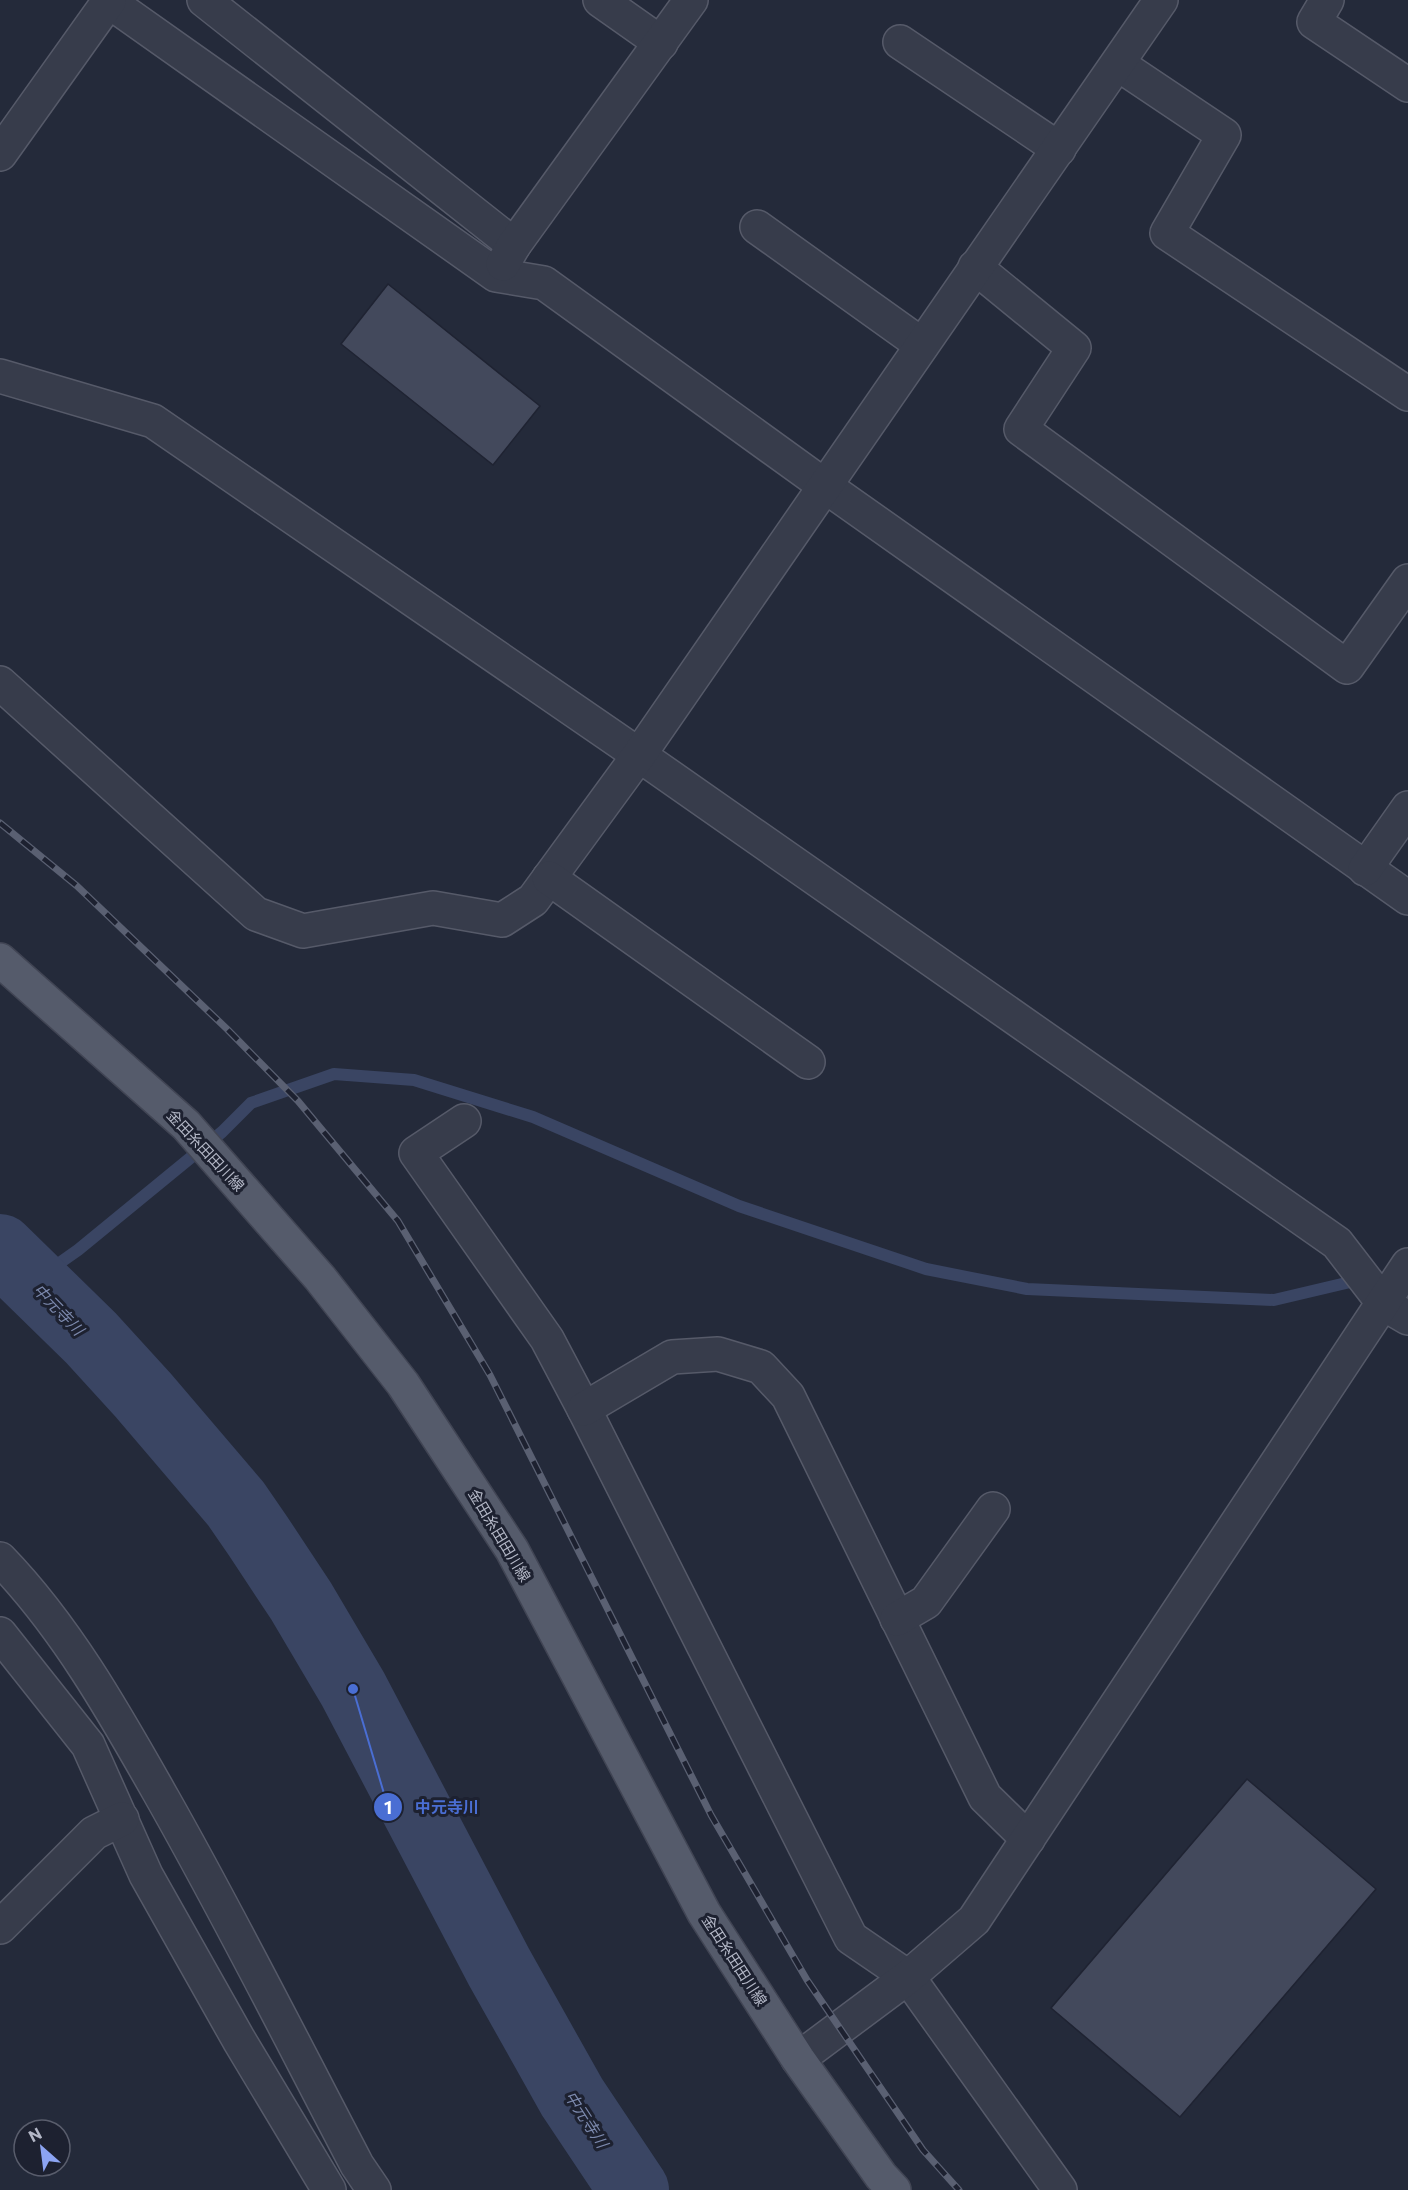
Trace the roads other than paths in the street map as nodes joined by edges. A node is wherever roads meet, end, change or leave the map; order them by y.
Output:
1 (204, 0) edge
2 (600, 0) edge
3 (691, 0) edge
4 (1161, 0) edge
5 (1327, 0) edge
6 (108, 1) edge
7 (900, 42) dead end
8 (661, 44) junction
9 (1118, 64) junction
10 (1408, 85) edge
11 (1059, 149) junction
12 (0, 154) edge
13 (757, 227) dead end
14 (514, 245) junction
15 (975, 267) junction
16 (496, 276) junction
17 (922, 345) junction
18 (0, 376) edge
19 (1408, 394) edge
20 (825, 486) junction
21 (1408, 581) edge
22 (0, 683) edge
23 (639, 755) junction
24 (1408, 808) edge
25 (1365, 869) junction
26 (549, 878) junction
27 (1408, 898) edge
28 (0, 960) edge
29 (808, 1062) dead end
30 (464, 1121) dead end
31 (1408, 1265) edge
32 (1396, 1311) edge
33 (584, 1409) junction
34 (993, 1509) dead end
35 (0, 1559) edge
36 (897, 1619) junction
37 (0, 1634) edge
38 (122, 1819) junction
39 (1028, 1839) junction
40 (0, 1927) edge
41 (908, 1977) junction
42 (798, 2059) junction
43 (329, 2190) edge
44 (374, 2190) edge
45 (894, 2190) edge
46 (1060, 2190) edge

1 - 14 street
2 - 8 street
3 - 8 street
4 - 9 street
5 - 10 street
6 - 12 street
6 - 16 street
7 - 11 street
8 - 14 street
9 - 11 street
9 - 19 street
11 - 15 street
13 - 17 street
14 - 16 street
15 - 17 street
15 - 21 street
16 - 20 street
17 - 20 street
18 - 23 street
20 - 23 street
20 - 25 street
22 - 26 street
23 - 26 street
23 - 32 street
24 - 25 street
25 - 27 street
26 - 29 street
28 - 42 main road, 金田糸田田川線
30 - 33 street
31 - 32 street
32 - 39 street
33 - 36 street
33 - 41 street
34 - 36 street
35 - 44 street
36 - 39 street
37 - 38 street
38 - 40 street
38 - 43 street
39 - 41 street
41 - 42 street
41 - 46 street
42 - 45 main road, 金田糸田田川線

